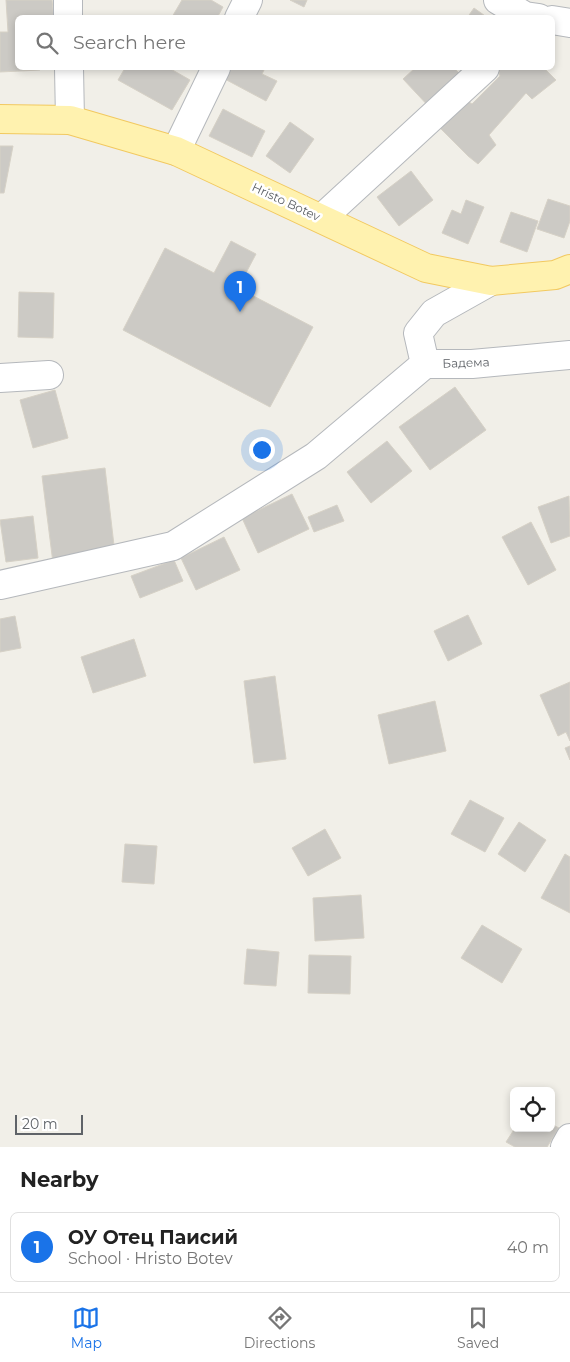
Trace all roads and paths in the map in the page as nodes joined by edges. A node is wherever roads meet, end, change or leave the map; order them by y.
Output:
1 (68, 0) edge
2 (248, 0) edge
3 (498, 0) edge
4 (550, 0) edge
5 (68, 15) edge
6 (240, 15) edge
7 (530, 15) edge
8 (536, 15) edge
9 (555, 20) edge
10 (570, 22) edge
11 (69, 70) edge
12 (215, 70) edge
13 (483, 70) edge
14 (0, 120) edge
15 (70, 120) junction
16 (176, 151) junction
17 (322, 218) junction
18 (570, 269) edge
19 (491, 280) junction
20 (570, 355) edge
21 (425, 364) junction
22 (49, 375) dead end
23 (0, 378) edge
24 (0, 585) edge
25 (570, 1138) edge
26 (565, 1147) edge

1 - 5 street
2 - 6 street
3 - 7 street
4 - 8 street
9 - 10 street
11 - 15 street
12 - 16 street
13 - 17 street
14 - 15 main road, Hristo Botev
15 - 16 main road, Hristo Botev
16 - 17 main road, Hristo Botev
17 - 19 main road, Hristo Botev
18 - 19 main road, Hristo Botev
19 - 21 street, Бадема
20 - 21 street, Бадема
21 - 24 street
22 - 23 street
25 - 26 street

